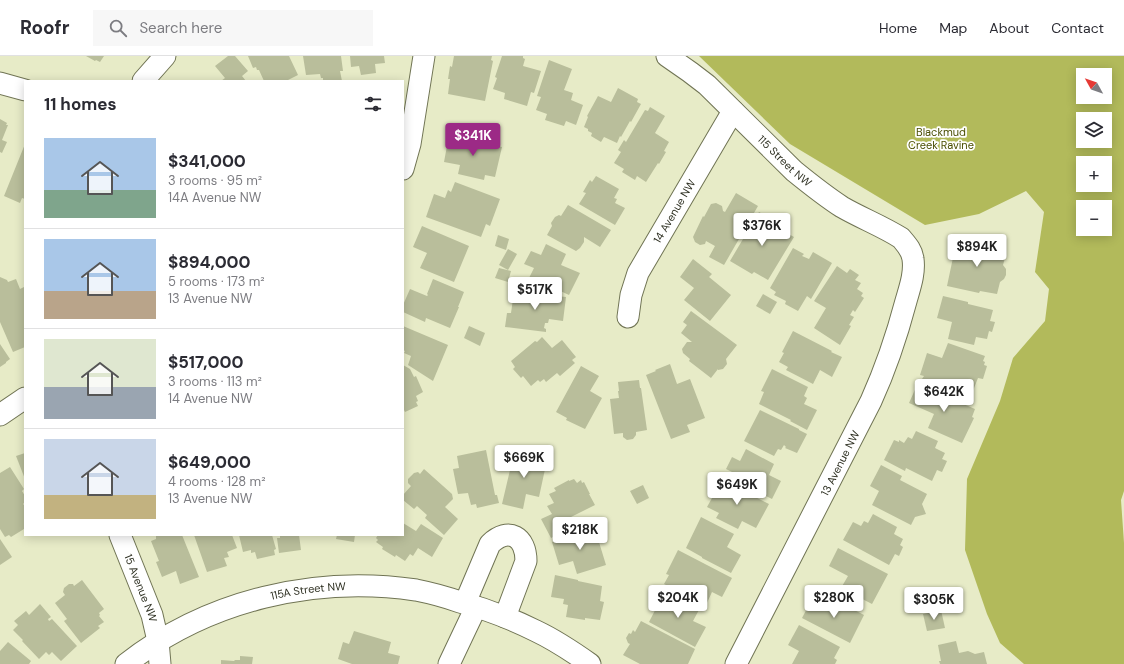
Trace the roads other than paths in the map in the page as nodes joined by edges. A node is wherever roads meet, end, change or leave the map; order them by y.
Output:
1 (165, 56) edge
2 (424, 56) edge
3 (667, 56) edge
4 (144, 80) edge
5 (0, 83) edge
6 (24, 90) edge
7 (733, 111) junction
8 (404, 165) edge
9 (911, 251) joint
10 (628, 317) dead end
11 (24, 399) edge
12 (0, 415) edge
13 (120, 536) edge
14 (470, 605) junction
15 (505, 617) junction
16 (158, 641) junction
17 (126, 664) edge
18 (160, 664) edge
19 (449, 664) edge
20 (590, 664) edge
21 (736, 664) edge

1 - 4 street
2 - 8 street
3 - 7 street, 115 Street NW
5 - 6 street
7 - 9 street, 115 Street NW
7 - 10 street, 14 Avenue NW
9 - 21 street, 13 Avenue NW
11 - 12 street
13 - 16 street, 15 Avenue NW
14 - 15 street, 115A Street NW
14 - 15 street
14 - 16 street, 115A Street NW
14 - 19 street
15 - 20 street, 115A Street NW
16 - 17 street
16 - 18 street, 15 Avenue NW

